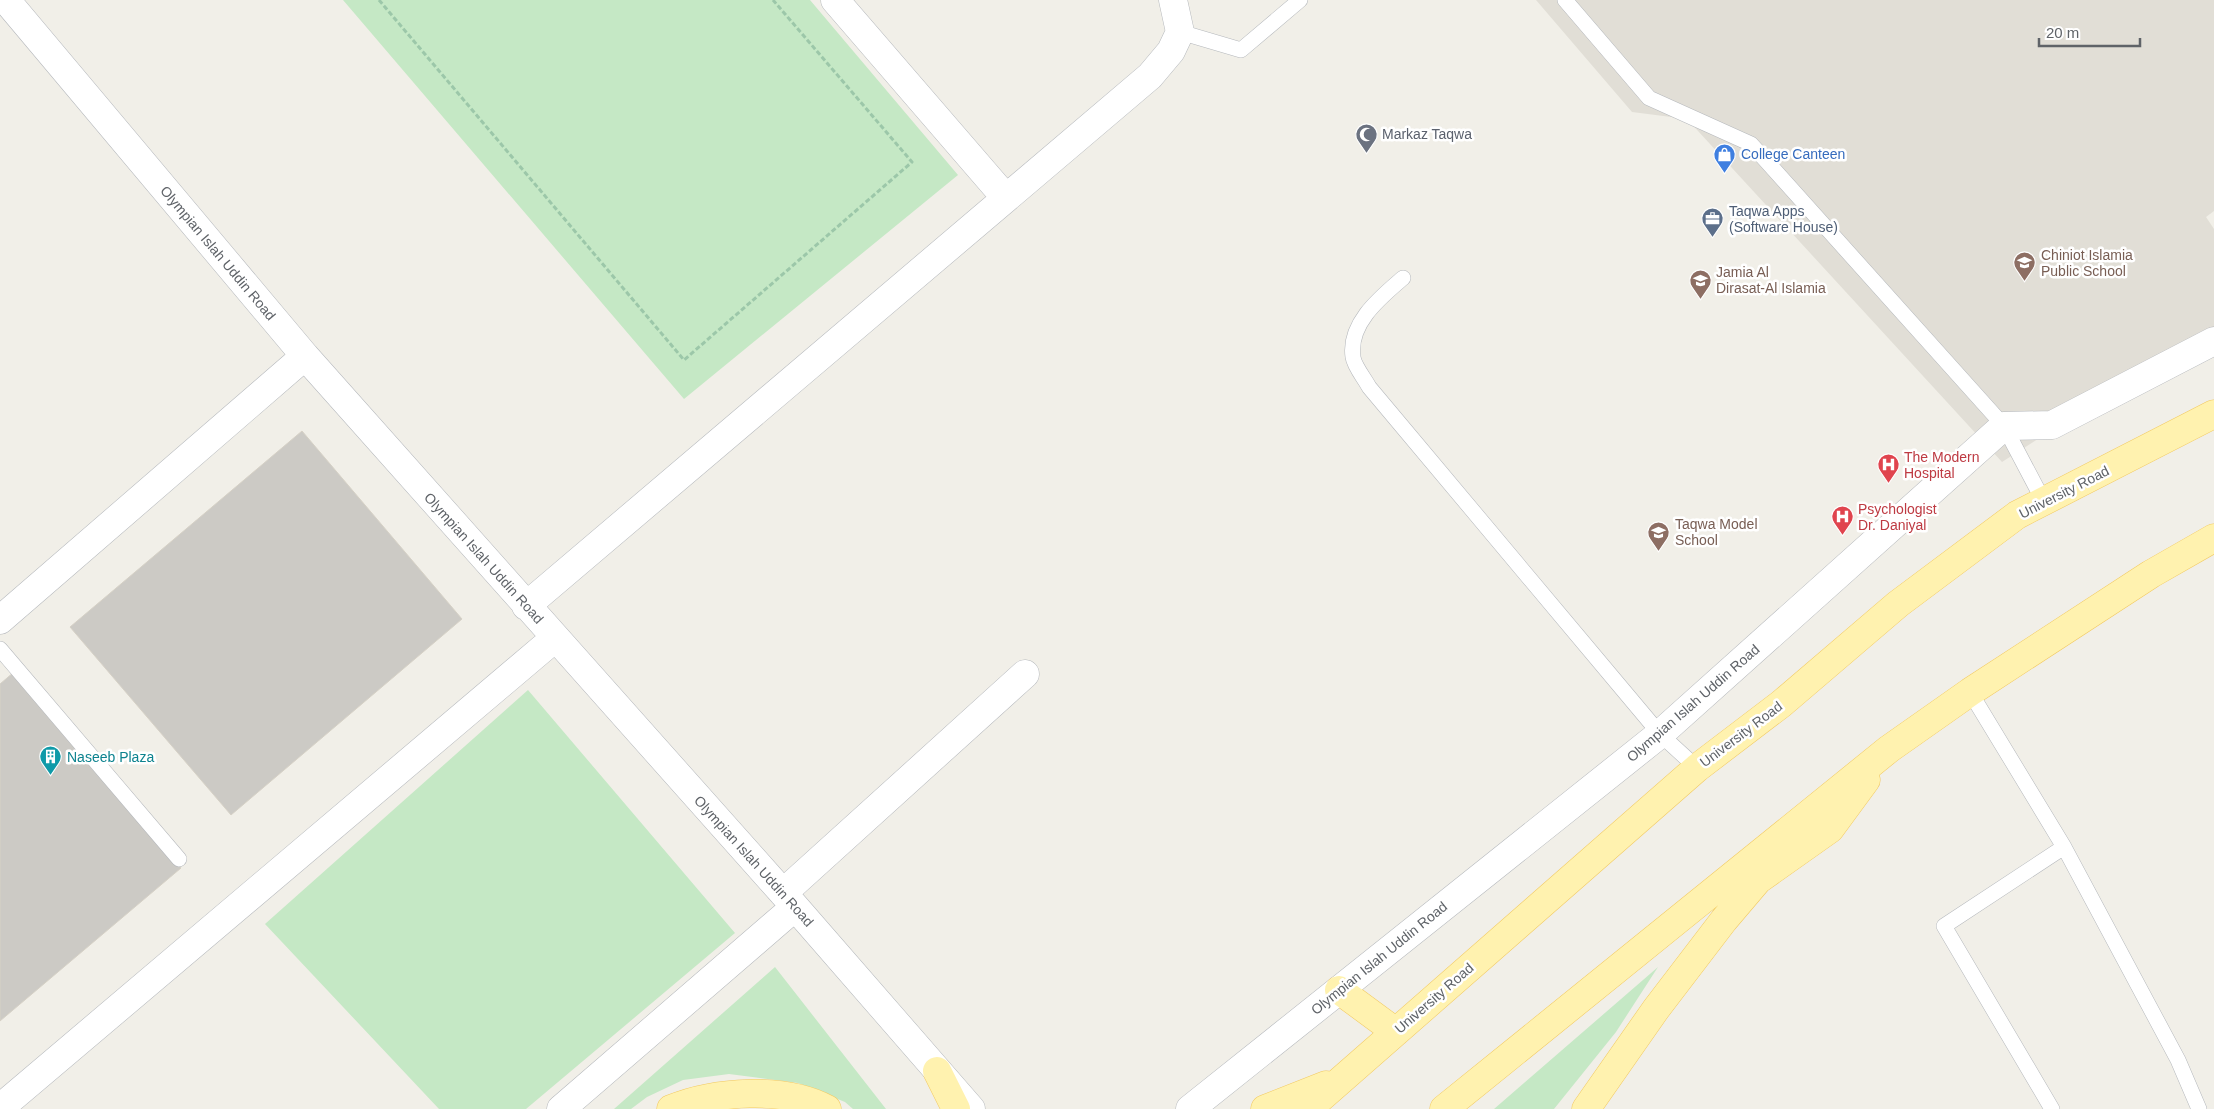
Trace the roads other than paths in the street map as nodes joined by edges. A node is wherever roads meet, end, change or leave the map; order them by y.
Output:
1 (6, 0) edge
2 (835, 0) edge
3 (1173, 0) edge
4 (1300, 0) edge
5 (1565, 0) edge
6 (1180, 32) junction
7 (1005, 197) junction
8 (1403, 278) dead end
9 (2214, 341) edge
10 (305, 356) junction
11 (2214, 414) edge
12 (2004, 426) junction
13 (2044, 502) junction
14 (2214, 538) edge
15 (526, 606) junction
16 (0, 620) edge
17 (555, 638) junction
18 (0, 649) edge
19 (1025, 674) dead end
20 (1970, 692) junction
21 (1660, 734) junction
22 (1889, 749) junction
23 (1697, 768) junction
24 (2064, 848) junction
25 (178, 859) dead end
26 (789, 900) junction
27 (1339, 990) junction
28 (1396, 1032) junction
29 (937, 1071) junction
30 (1342, 1079) junction
31 (0, 1108) edge
32 (561, 1109) edge
33 (671, 1109) edge
34 (827, 1109) edge
35 (956, 1109) edge
36 (971, 1109) edge
37 (1190, 1109) edge
38 (1264, 1109) edge
39 (1308, 1109) edge
40 (1444, 1109) edge
41 (1586, 1109) edge
42 (2052, 1109) edge
43 (2199, 1109) edge

1 - 10 street, Olympian Islah Uddin Road
2 - 7 street
3 - 6 street
4 - 6 lane
5 - 12 lane
6 - 7 street
7 - 15 street
8 - 21 lane
9 - 12 street
10 - 15 street, Olympian Islah Uddin Road
10 - 16 street
11 - 13 main road, University Road
12 - 13 lane
12 - 21 street, Olympian Islah Uddin Road
13 - 23 main road, University Road
14 - 20 main road
15 - 17 street, Olympian Islah Uddin Road
17 - 26 street, Olympian Islah Uddin Road
17 - 31 street
18 - 25 lane
19 - 26 street
20 - 22 main road
20 - 24 lane
21 - 23 lane
21 - 27 street, Olympian Islah Uddin Road
22 - 40 main road
22 - 41 main road
23 - 28 main road, University Road
24 - 42 lane
24 - 43 lane
26 - 29 street, Olympian Islah Uddin Road
26 - 32 street
27 - 28 main road
27 - 37 street, Olympian Islah Uddin Road
28 - 30 main road, University Road
29 - 35 main road
29 - 36 street, Olympian Islah Uddin Road
30 - 38 main road
30 - 39 main road, University Road
33 - 34 main road

